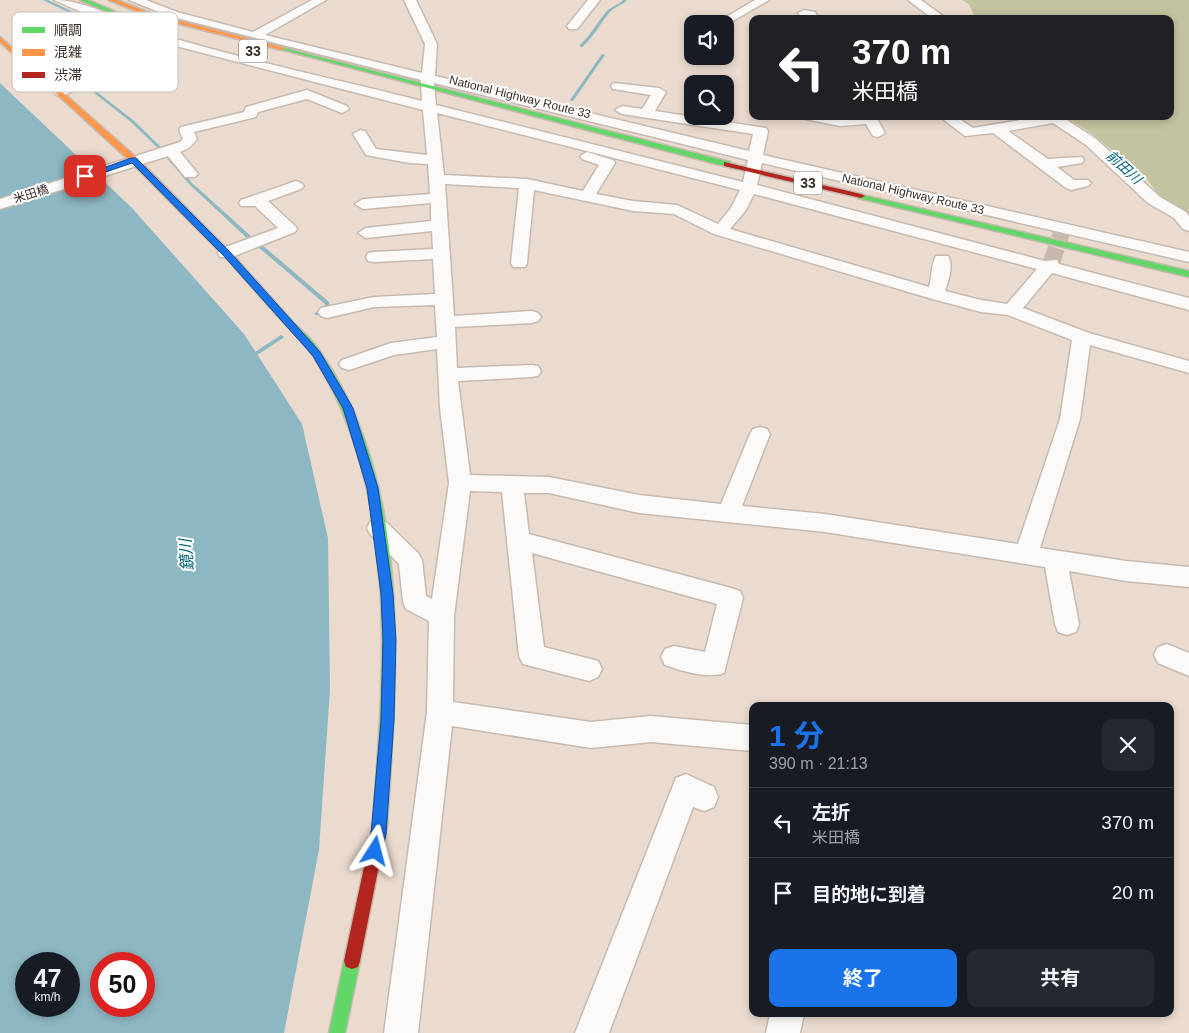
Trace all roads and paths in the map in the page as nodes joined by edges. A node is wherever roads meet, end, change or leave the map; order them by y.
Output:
1 (60, 0) edge
2 (83, 0) edge
3 (112, 0) edge
4 (135, 0) edge
5 (320, 0) edge
6 (410, 0) edge
7 (594, 0) edge
8 (763, 0) edge
9 (914, 0) edge
10 (89, 12) edge
11 (112, 12) edge
12 (152, 12) edge
13 (158, 12) edge
14 (935, 15) edge
15 (734, 16) edge
16 (178, 19) edge
17 (178, 20) edge
18 (572, 26) dead end
19 (178, 32) edge
20 (254, 36) junction
21 (0, 39) edge
22 (178, 42) edge
23 (12, 49) edge
24 (427, 82) junction
25 (618, 86) dead end
26 (61, 92) edge
27 (576, 102) dead end
28 (429, 108) junction
29 (342, 109) dead end
30 (646, 114) junction
31 (179, 117) dead end
32 (769, 120) edge
33 (830, 120) edge
34 (871, 120) edge
35 (871, 120) edge
36 (952, 120) edge
37 (1034, 120) edge
38 (1056, 120) edge
39 (997, 124) edge
40 (186, 130) junction
41 (761, 131) junction
42 (878, 133) dead end
43 (360, 134) dead end
44 (584, 148) junction
45 (171, 150) junction
46 (436, 160) junction
47 (1077, 160) dead end
48 (135, 161) junction
49 (754, 163) junction
50 (1045, 164) junction
51 (190, 174) dead end
52 (437, 179) junction
53 (526, 184) junction
54 (1084, 184) dead end
55 (296, 186) dead end
56 (749, 188) junction
57 (587, 196) junction
58 (438, 198) junction
59 (0, 204) edge
60 (363, 204) dead end
61 (440, 226) junction
62 (1189, 226) edge
63 (720, 231) junction
64 (366, 233) dead end
65 (226, 253) junction
66 (442, 253) junction
67 (374, 257) dead end
68 (1189, 257) edge
69 (942, 260) dead end
70 (519, 263) dead end
71 (1050, 266) junction
72 (1189, 274) edge
73 (935, 294) junction
74 (445, 299) junction
75 (1189, 304) edge
76 (1011, 310) junction
77 (327, 312) dead end
78 (532, 317) dead end
79 (447, 322) junction
80 (1082, 337) junction
81 (447, 342) junction
82 (349, 364) dead end
83 (1189, 367) edge
84 (531, 371) dead end
85 (448, 375) junction
86 (760, 434) dead end
87 (460, 483) junction
88 (512, 484) junction
89 (728, 513) junction
90 (378, 528) junction
91 (518, 540) junction
92 (1026, 555) junction
93 (1056, 560) junction
94 (1189, 577) edge
95 (442, 616) junction
96 (1067, 624) dead end
97 (674, 657) dead end
98 (589, 669) dead end
99 (440, 712) junction
100 (749, 738) edge
101 (704, 797) dead end
102 (786, 1017) edge
103 (407, 1030) edge
104 (337, 1033) edge
105 (592, 1033) edge
106 (783, 1033) edge

1 - 10 street
2 - 11 main road, National Highway Route 33 / 33
3 - 12 main road, National Highway Route 33 / 33
4 - 13 street
5 - 20 street
6 - 24 street
7 - 18 street
8 - 15 street
9 - 14 street
16 - 20 street
17 - 24 main road, National Highway Route 33 / 33
19 - 24 main road, National Highway Route 33 / 33
20 - 24 street
21 - 23 main road
22 - 28 street
24 - 28 street
24 - 49 street
25 - 30 street
26 - 48 main road
27 - 30 street
28 - 44 street
28 - 46 street
29 - 40 street
30 - 41 street
31 - 40 street
32 - 41 street
33 - 34 street
35 - 42 street
36 - 39 street
37 - 39 street
38 - 62 street
39 - 50 street
40 - 45 street, 米田橋
41 - 49 street
43 - 46 street
44 - 56 street
44 - 57 street
45 - 48 street, 米田橋
45 - 51 street
46 - 52 street
47 - 50 street
48 - 59 street, 米田橋
48 - 65 main road
49 - 56 street
49 - 68 street
49 - 72 main road, National Highway Route 33 / 33
50 - 54 street
52 - 53 street
52 - 58 street
53 - 57 street
53 - 70 street
55 - 65 street
56 - 63 street
56 - 71 street
57 - 63 street
58 - 60 street
58 - 61 street
61 - 64 street
61 - 66 street
63 - 73 street
65 - 90 main road
66 - 67 street
66 - 74 street
69 - 73 street
71 - 75 street
71 - 76 street
73 - 76 street
74 - 77 street
74 - 79 street
76 - 80 street
78 - 79 street
79 - 81 street
80 - 83 street
80 - 92 street
81 - 82 street
81 - 85 street
84 - 85 street
85 - 87 street
86 - 89 street
87 - 88 street
87 - 95 street
88 - 89 street
88 - 91 street
89 - 92 street
90 - 95 street
90 - 104 main road
91 - 97 street
91 - 98 street
92 - 93 street
93 - 94 street
93 - 96 street
95 - 99 street
99 - 100 street
99 - 103 street
101 - 105 street
102 - 106 street

